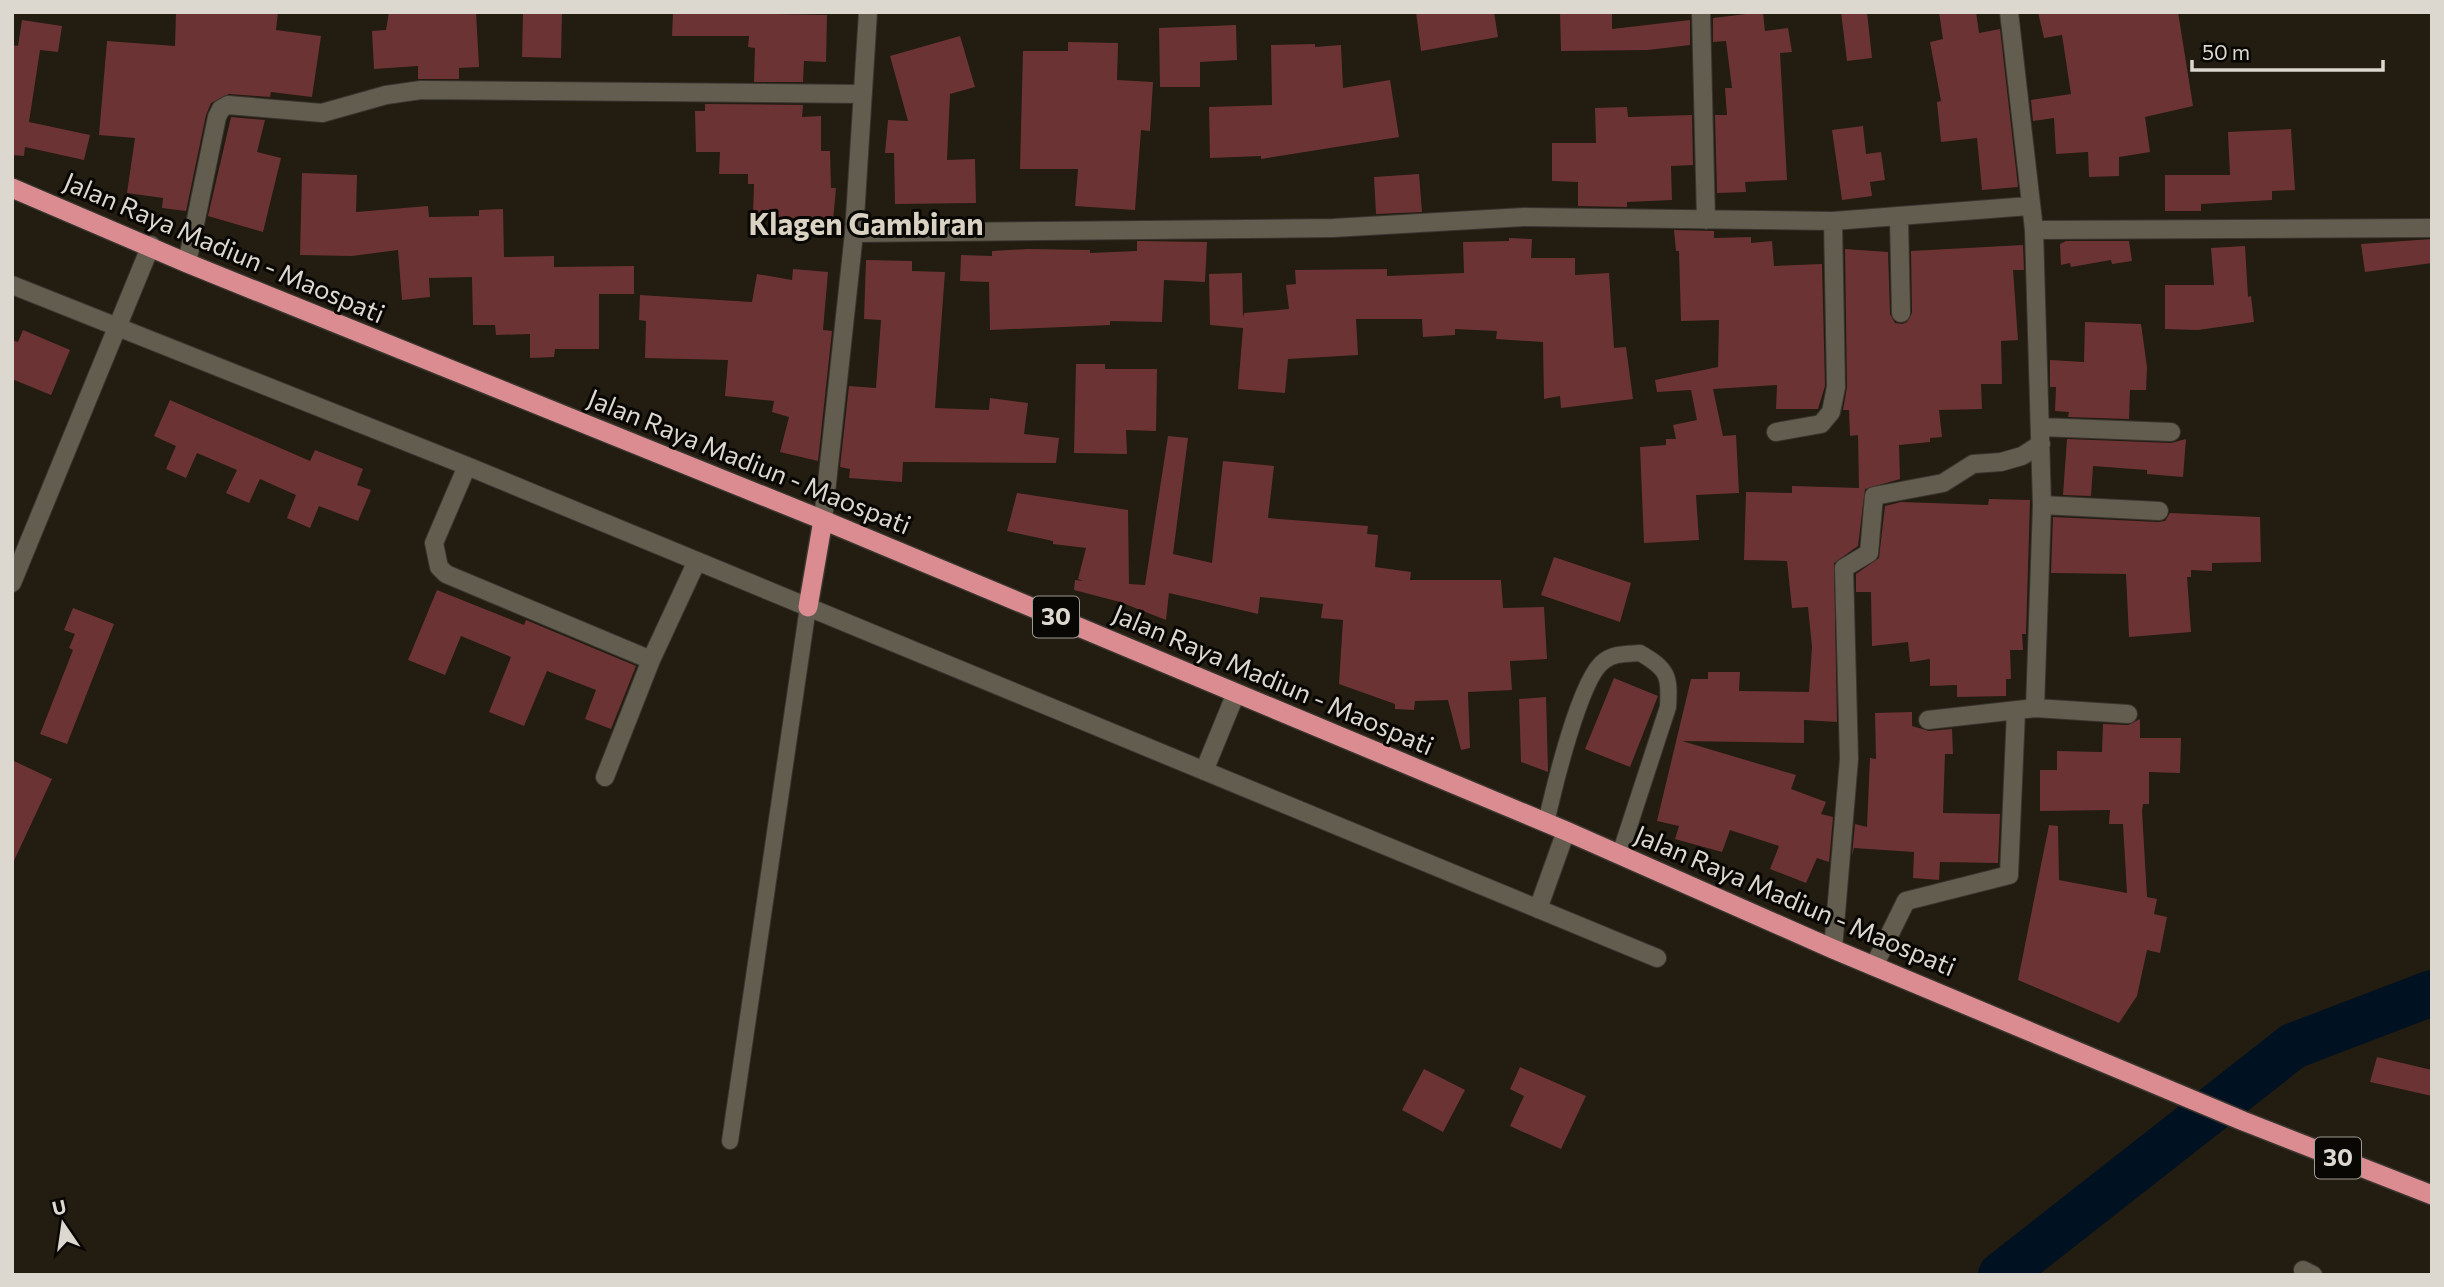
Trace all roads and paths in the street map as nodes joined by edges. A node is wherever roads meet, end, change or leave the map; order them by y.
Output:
1 (868, 12) edge
2 (1701, 12) edge
3 (2009, 12) edge
4 (863, 94) junction
5 (12, 188) edge
6 (2029, 205) junction
7 (1899, 218) junction
8 (1706, 220) junction
9 (1833, 221) junction
10 (2432, 228) edge
11 (2034, 230) junction
12 (854, 233) junction
13 (151, 245) junction
14 (187, 263) junction
15 (12, 285) edge
16 (1901, 313) dead end
17 (116, 329) junction
18 (1776, 432) dead end
19 (2171, 432) dead end
20 (2041, 436) junction
21 (467, 466) junction
22 (2042, 505) junction
23 (2159, 511) dead end
24 (823, 520) junction
25 (19, 545) edge
26 (697, 561) junction
27 (12, 583) edge
28 (808, 607) junction
29 (651, 660) junction
30 (1236, 693) junction
31 (2035, 709) junction
32 (2016, 711) junction
33 (2128, 714) dead end
34 (1928, 720) dead end
35 (1204, 771) junction
36 (605, 777) dead end
37 (1546, 823) junction
38 (1566, 831) junction
39 (1620, 854) junction
40 (1538, 909) junction
41 (1833, 948) junction
42 (1657, 958) dead end
43 (1874, 966) junction
44 (730, 1141) dead end
45 (2432, 1195) edge

1 - 4 street
2 - 8 street
3 - 6 street
4 - 12 street
4 - 14 street
5 - 13 highway, Jalan Raya Madiun - Maospati / 30
6 - 7 street
6 - 11 street
7 - 9 street
7 - 16 street
8 - 9 street
8 - 12 street
9 - 18 street
10 - 11 street
11 - 20 street
12 - 24 street
13 - 14 highway, Jalan Raya Madiun - Maospati / 30
13 - 17 street
14 - 24 highway, Jalan Raya Madiun - Maospati / 30
15 - 17 street
17 - 21 street
17 - 25 street
19 - 20 street
20 - 22 street
20 - 41 street
21 - 26 street
21 - 29 street
22 - 23 street
22 - 31 street
24 - 28 highway
24 - 30 highway, Jalan Raya Madiun - Maospati / 30
25 - 27 street
26 - 28 street
26 - 29 street
28 - 35 street
28 - 44 lane
29 - 36 street
30 - 35 street
30 - 37 highway, Jalan Raya Madiun - Maospati / 30
31 - 32 street
31 - 33 street
32 - 34 street
32 - 43 street
35 - 40 street
37 - 38 highway, Jalan Raya Madiun - Maospati / 30
37 - 39 lane
38 - 39 highway, Jalan Raya Madiun - Maospati / 30
38 - 40 street
39 - 41 highway, Jalan Raya Madiun - Maospati / 30
40 - 42 street
41 - 43 highway, Jalan Raya Madiun - Maospati / 30
43 - 45 highway, Jalan Raya Madiun - Maospati / 30

